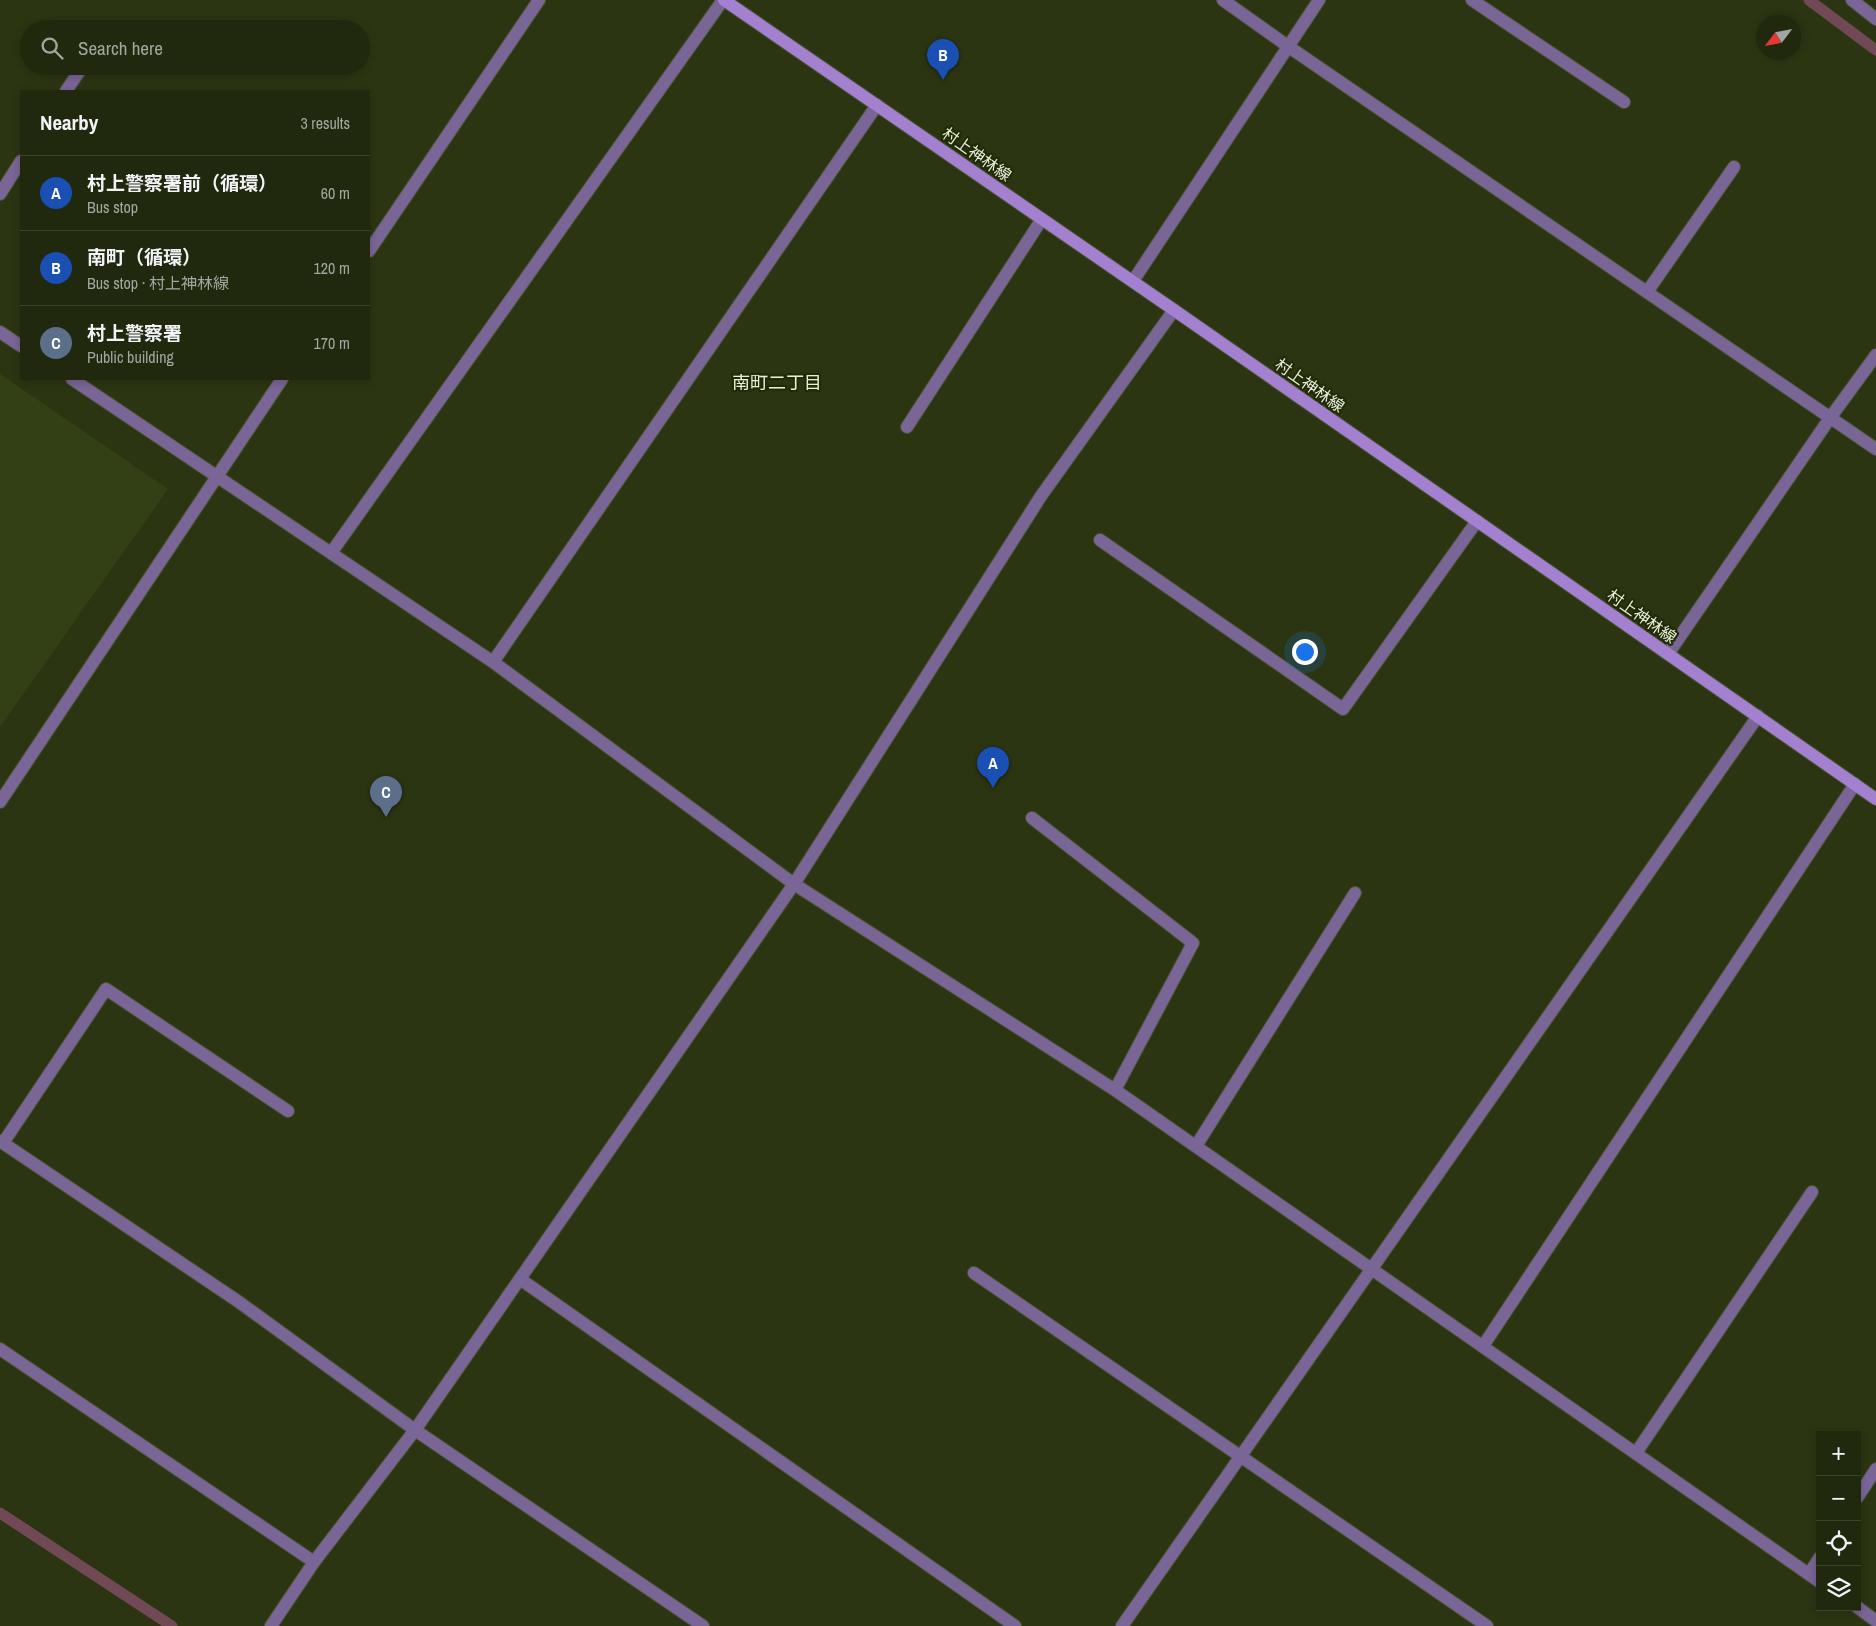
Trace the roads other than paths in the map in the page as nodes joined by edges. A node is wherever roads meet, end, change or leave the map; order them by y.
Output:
1 (539, 0) edge
2 (724, 0) edge
3 (1223, 0) edge
4 (1319, 0) edge
5 (1472, 0) edge
6 (1852, 0) edge
7 (1876, 19) edge
8 (1288, 47) junction
9 (76, 75) edge
10 (67, 90) edge
11 (1624, 102) dead end
12 (877, 106) junction
13 (20, 163) edge
14 (1734, 167) dead end
15 (0, 194) edge
16 (1042, 219) junction
17 (370, 251) edge
18 (1133, 282) junction
19 (1647, 292) junction
20 (1174, 310) junction
21 (0, 332) edge
22 (20, 345) edge
23 (1876, 355) edge
24 (73, 380) edge
25 (281, 380) edge
26 (1830, 418) junction
27 (907, 427) dead end
28 (1876, 449) edge
29 (216, 476) junction
30 (1477, 521) junction
31 (1100, 540) dead end
32 (330, 553) junction
33 (1668, 654) junction
34 (493, 662) junction
35 (1758, 716) junction
36 (1855, 784) junction
37 (1876, 799) edge
38 (0, 802) edge
39 (1032, 818) dead end
40 (794, 884) junction
41 (1356, 893) dead end
42 (1115, 1090) junction
43 (288, 1111) dead end
44 (1, 1142) edge
45 (1196, 1146) junction
46 (1812, 1192) dead end
47 (1372, 1269) junction
48 (974, 1273) dead end
49 (520, 1279) junction
50 (1483, 1346) junction
51 (0, 1349) edge
52 (415, 1430) junction
53 (1636, 1453) junction
54 (1241, 1456) junction
55 (1876, 1469) edge
56 (1861, 1492) edge
57 (314, 1562) junction
58 (1816, 1563) edge
59 (1809, 1574) junction
60 (1816, 1579) edge
61 (1861, 1610) edge
62 (1876, 1621) edge
63 (271, 1626) edge
64 (704, 1626) edge
65 (1015, 1626) edge
66 (1122, 1626) edge
67 (1486, 1626) edge

1 - 17 street
2 - 12 main road, 村上神林線
2 - 32 street
3 - 8 street
4 - 8 street
5 - 11 street
6 - 7 street
8 - 18 street
8 - 19 street
9 - 10 street
12 - 16 main road, 村上神林線
12 - 34 street
13 - 15 street
14 - 19 street
16 - 18 main road, 村上神林線
16 - 27 street
18 - 20 main road, 村上神林線
19 - 26 street
20 - 30 main road, 村上神林線
20 - 40 street
21 - 22 street
23 - 26 street
24 - 29 street
25 - 29 street
26 - 28 street
26 - 33 street
29 - 32 street
29 - 38 street
30 - 31 street
30 - 33 main road, 村上神林線
32 - 34 street
33 - 35 main road, 村上神林線
34 - 40 street
35 - 36 main road, 村上神林線
35 - 47 street
36 - 37 main road, 村上神林線
36 - 50 street
39 - 42 street
40 - 42 street
40 - 49 street
41 - 45 street
42 - 45 street
43 - 44 street
44 - 52 street
45 - 47 street
46 - 53 street
47 - 50 street
47 - 54 street
48 - 54 street
49 - 52 street
49 - 65 street
50 - 53 street
51 - 57 street
52 - 57 street
52 - 64 street
53 - 59 street
54 - 66 street
54 - 67 street
55 - 56 street
57 - 63 street
58 - 59 street
59 - 60 street
61 - 62 street

